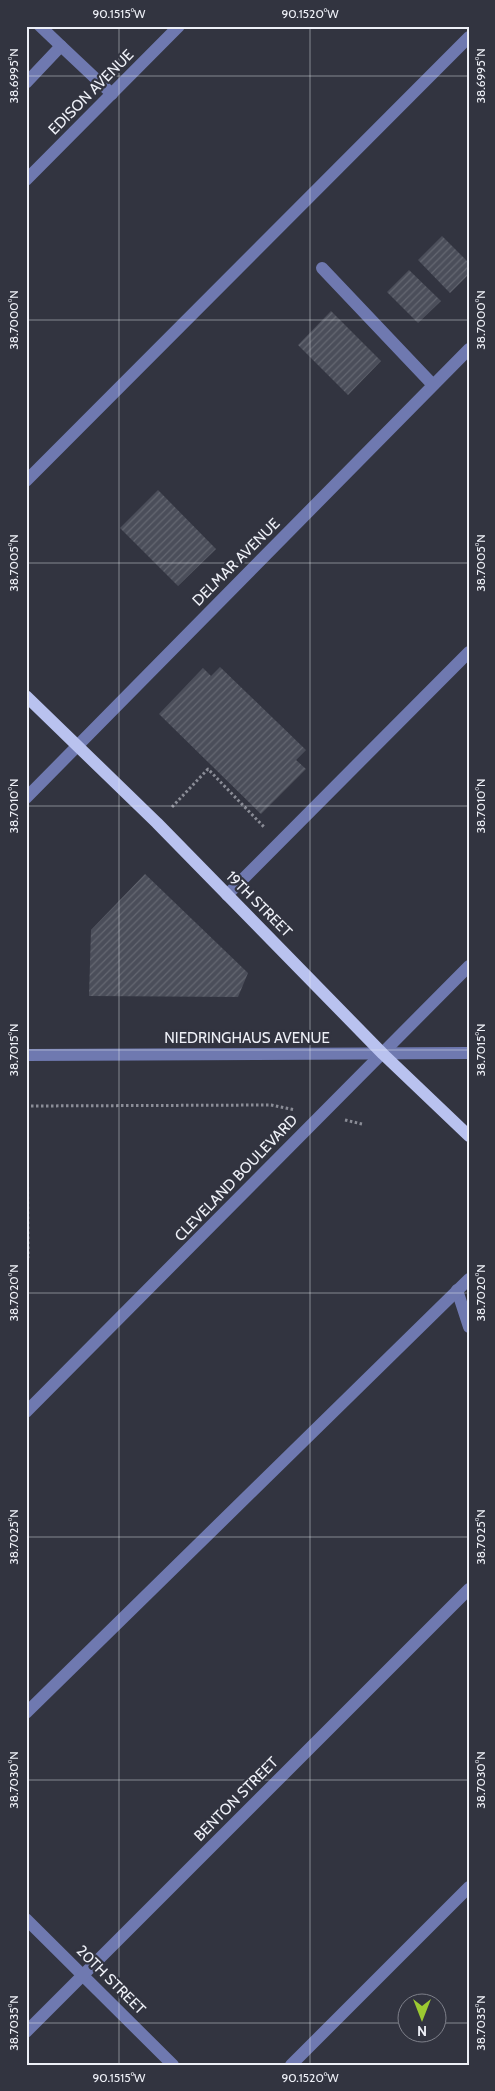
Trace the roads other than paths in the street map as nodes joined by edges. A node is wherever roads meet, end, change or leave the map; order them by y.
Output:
1 (40, 26) edge
2 (179, 26) edge
3 (469, 37) edge
4 (61, 46) junction
5 (26, 83) edge
6 (112, 94) junction
7 (26, 180) edge
8 (322, 268) dead end
9 (469, 349) edge
10 (433, 385) junction
11 (26, 481) edge
12 (469, 652) edge
13 (26, 696) edge
14 (77, 746) junction
15 (26, 798) edge
16 (227, 896) junction
17 (469, 966) edge
18 (469, 1053) edge
19 (383, 1054) junction
20 (26, 1055) edge
21 (469, 1136) edge
22 (469, 1279) edge
23 (457, 1290) junction
24 (469, 1328) edge
25 (26, 1412) edge
26 (469, 1589) edge
27 (26, 1713) edge
28 (469, 1887) edge
29 (26, 1919) edge
30 (83, 1975) junction
31 (26, 2032) edge
32 (173, 2065) edge
33 (291, 2065) edge

1 - 4 street
2 - 6 street, EDISON AVENUE
3 - 11 street
4 - 5 street
4 - 6 street
6 - 7 street, EDISON AVENUE
8 - 10 street
9 - 10 street, DELMAR AVENUE
10 - 14 street, DELMAR AVENUE
12 - 16 street
13 - 14 main road, 19TH STREET
14 - 15 street, DELMAR AVENUE
14 - 16 main road, 19TH STREET
16 - 19 main road, 19TH STREET
17 - 19 street, CLEVELAND BOULEVARD
18 - 19 street, NIEDRINGHAUS AVENUE
19 - 20 street, NIEDRINGHAUS AVENUE
19 - 21 main road, 19TH STREET
19 - 25 street, CLEVELAND BOULEVARD
22 - 23 street
23 - 24 street
23 - 27 street
26 - 30 street, BENTON STREET
28 - 33 street
29 - 30 street, 20TH STREET
30 - 31 street, BENTON STREET
30 - 32 street, 20TH STREET

